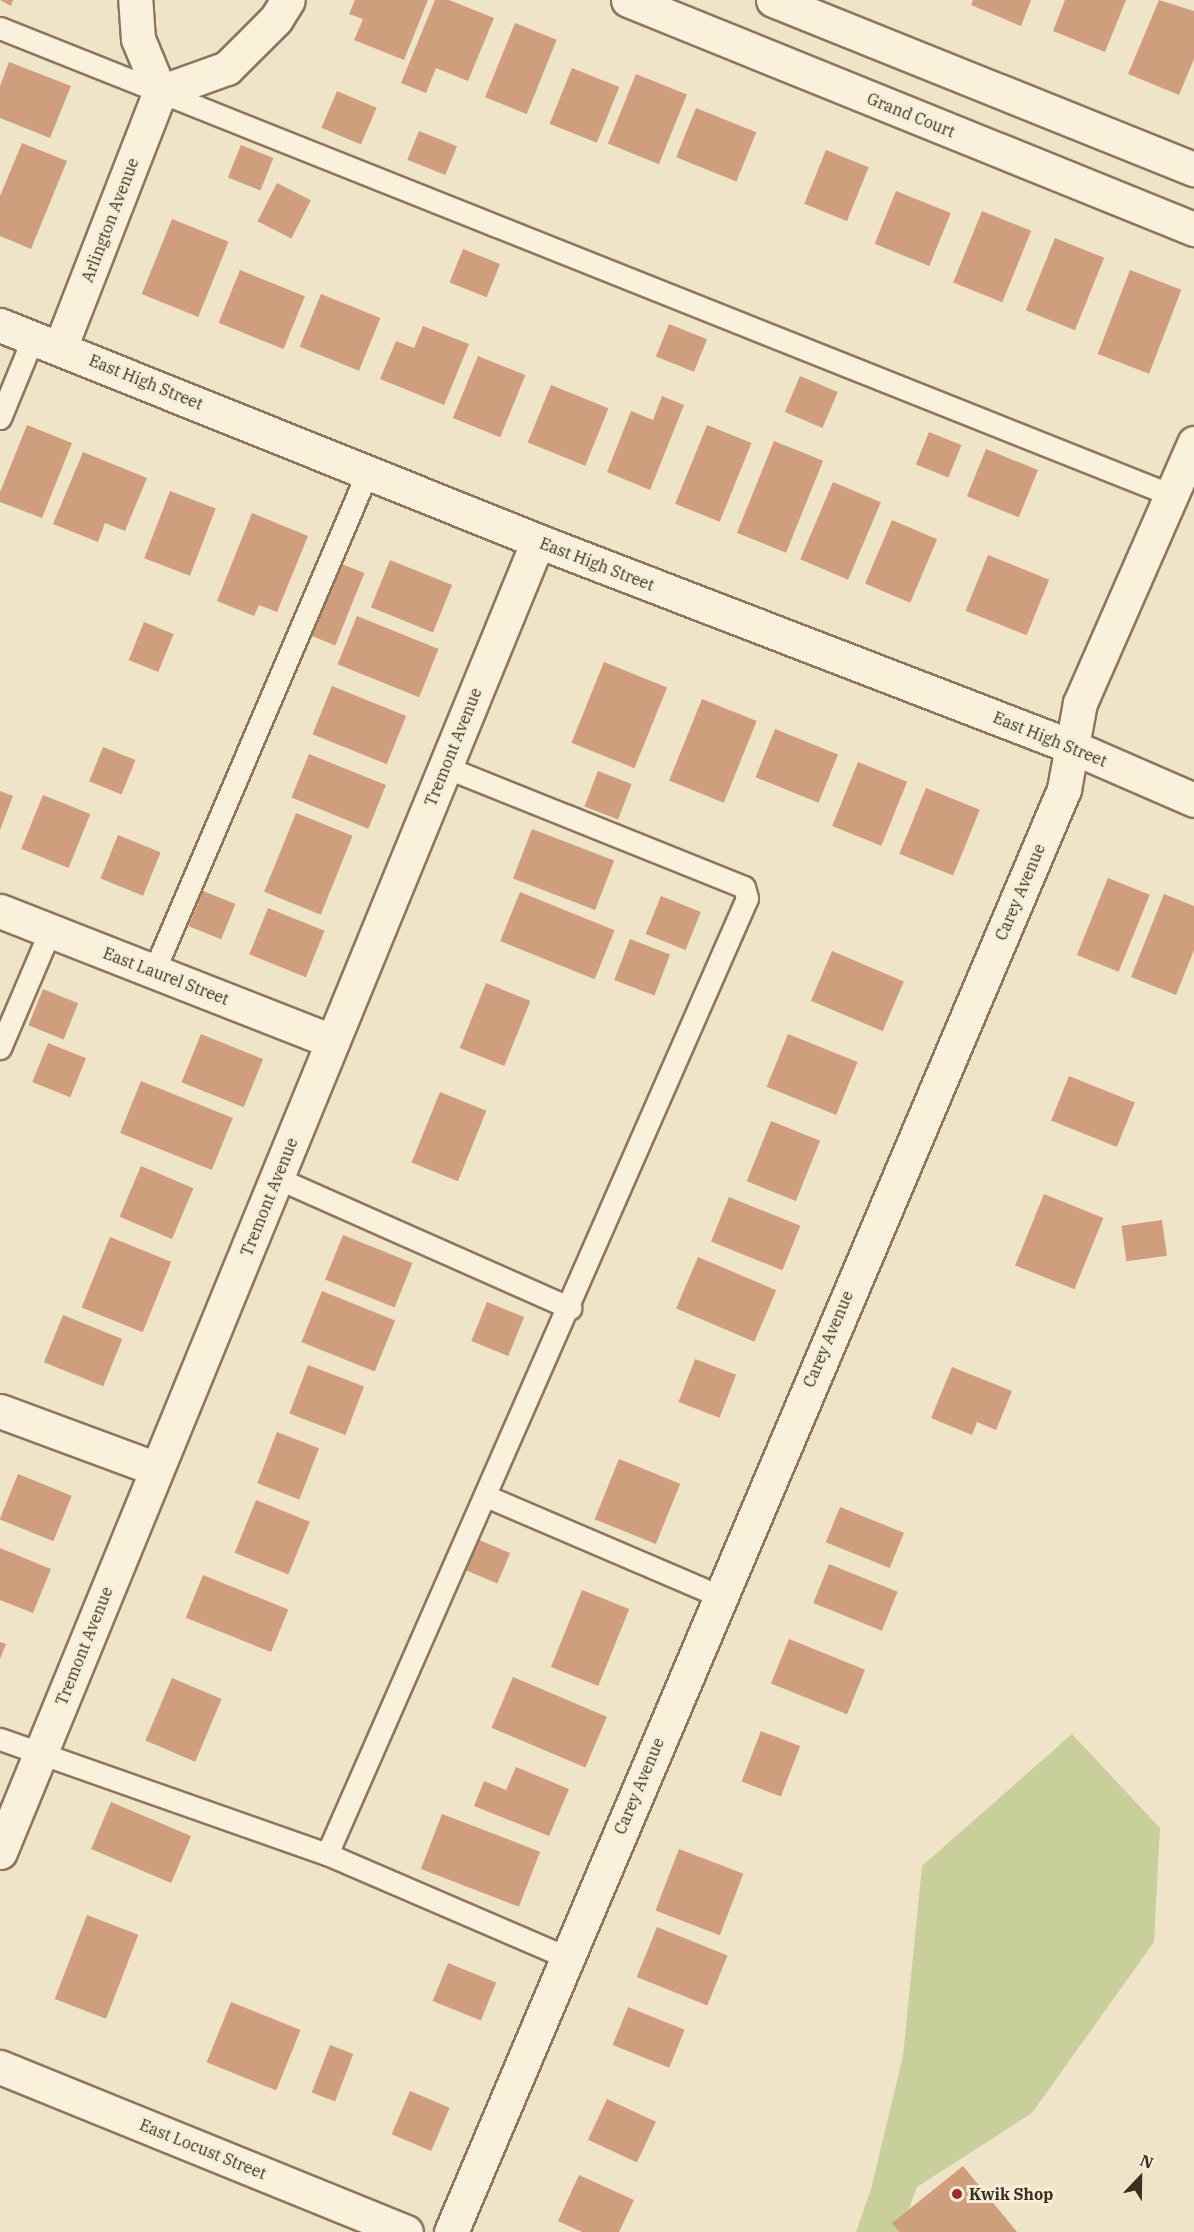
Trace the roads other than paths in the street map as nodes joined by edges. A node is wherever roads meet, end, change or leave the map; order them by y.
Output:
1 (135, 0) edge
2 (288, 0) edge
3 (628, 0) edge
4 (773, 0) edge
5 (0, 28) edge
6 (160, 92) junction
7 (1194, 169) edge
8 (1194, 229) edge
9 (0, 325) edge
10 (47, 343) junction
11 (0, 418) edge
12 (1194, 442) edge
13 (368, 471) junction
14 (1172, 495) junction
15 (538, 541) junction
16 (1071, 746) junction
17 (445, 767) junction
18 (1194, 800) edge
19 (0, 911) edge
20 (50, 931) junction
21 (154, 971) junction
22 (332, 1041) junction
23 (0, 1048) edge
24 (277, 1178) junction
25 (570, 1308) junction
26 (0, 1411) edge
27 (157, 1469) junction
28 (486, 1496) junction
29 (718, 1596) junction
30 (0, 1739) edge
31 (40, 1754) junction
32 (0, 1852) edge
33 (327, 1854) junction
34 (568, 1958) junction
35 (0, 2067) edge
36 (406, 2232) edge
37 (452, 2232) edge

1 - 6 street
2 - 6 street
3 - 8 street, Grand Court
4 - 7 street
5 - 6 lane
6 - 10 street, Arlington Avenue
6 - 14 lane
9 - 10 street, East High Street
10 - 11 lane
10 - 13 street, East High Street
12 - 14 street, Carey Avenue
13 - 15 street, East High Street
13 - 21 lane
14 - 16 street, Carey Avenue
15 - 16 street, East High Street
15 - 17 street, Tremont Avenue
16 - 18 street, East High Street
16 - 29 street, Carey Avenue
17 - 22 street, Tremont Avenue
17 - 25 lane
19 - 20 street, East Laurel Street
20 - 21 street, East Laurel Street
20 - 23 lane
21 - 22 street, East Laurel Street
22 - 24 street, Tremont Avenue
24 - 25 lane
24 - 27 street, Tremont Avenue
25 - 28 lane
26 - 27 street
27 - 31 street, Tremont Avenue
28 - 29 lane
28 - 33 lane
29 - 34 street, Carey Avenue
30 - 31 lane
31 - 32 street, Tremont Avenue
31 - 33 lane
33 - 34 lane
34 - 37 street, Carey Avenue
35 - 36 street, East Locust Street

